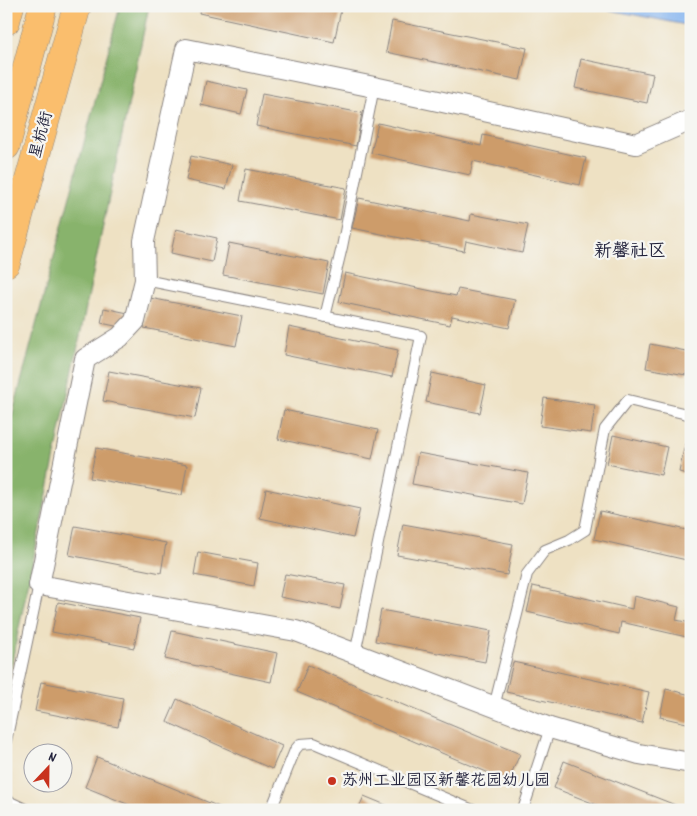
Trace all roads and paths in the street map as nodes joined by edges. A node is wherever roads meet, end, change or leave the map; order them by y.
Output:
1 (10, 6) edge
2 (43, 6) edge
3 (77, 6) edge
4 (6, 21) edge
5 (374, 87) junction
6 (691, 120) edge
7 (6, 146) edge
8 (6, 264) edge
9 (145, 280) junction
10 (325, 317) junction
11 (691, 415) edge
12 (39, 585) junction
13 (356, 654) junction
14 (494, 707) junction
15 (550, 728) junction
16 (6, 741) edge
17 (691, 763) edge
18 (6, 800) edge
19 (27, 810) edge
20 (271, 810) edge
21 (473, 810) edge
22 (523, 810) edge

1 - 4 main road
2 - 7 main road
3 - 8 main road, 星杭街
5 - 6 street
5 - 9 street
5 - 10 lane
9 - 10 lane
9 - 12 street
10 - 13 lane
11 - 14 lane
12 - 13 street
12 - 16 lane
13 - 14 street
14 - 15 street
15 - 17 street
15 - 22 lane
18 - 19 lane
20 - 21 lane

